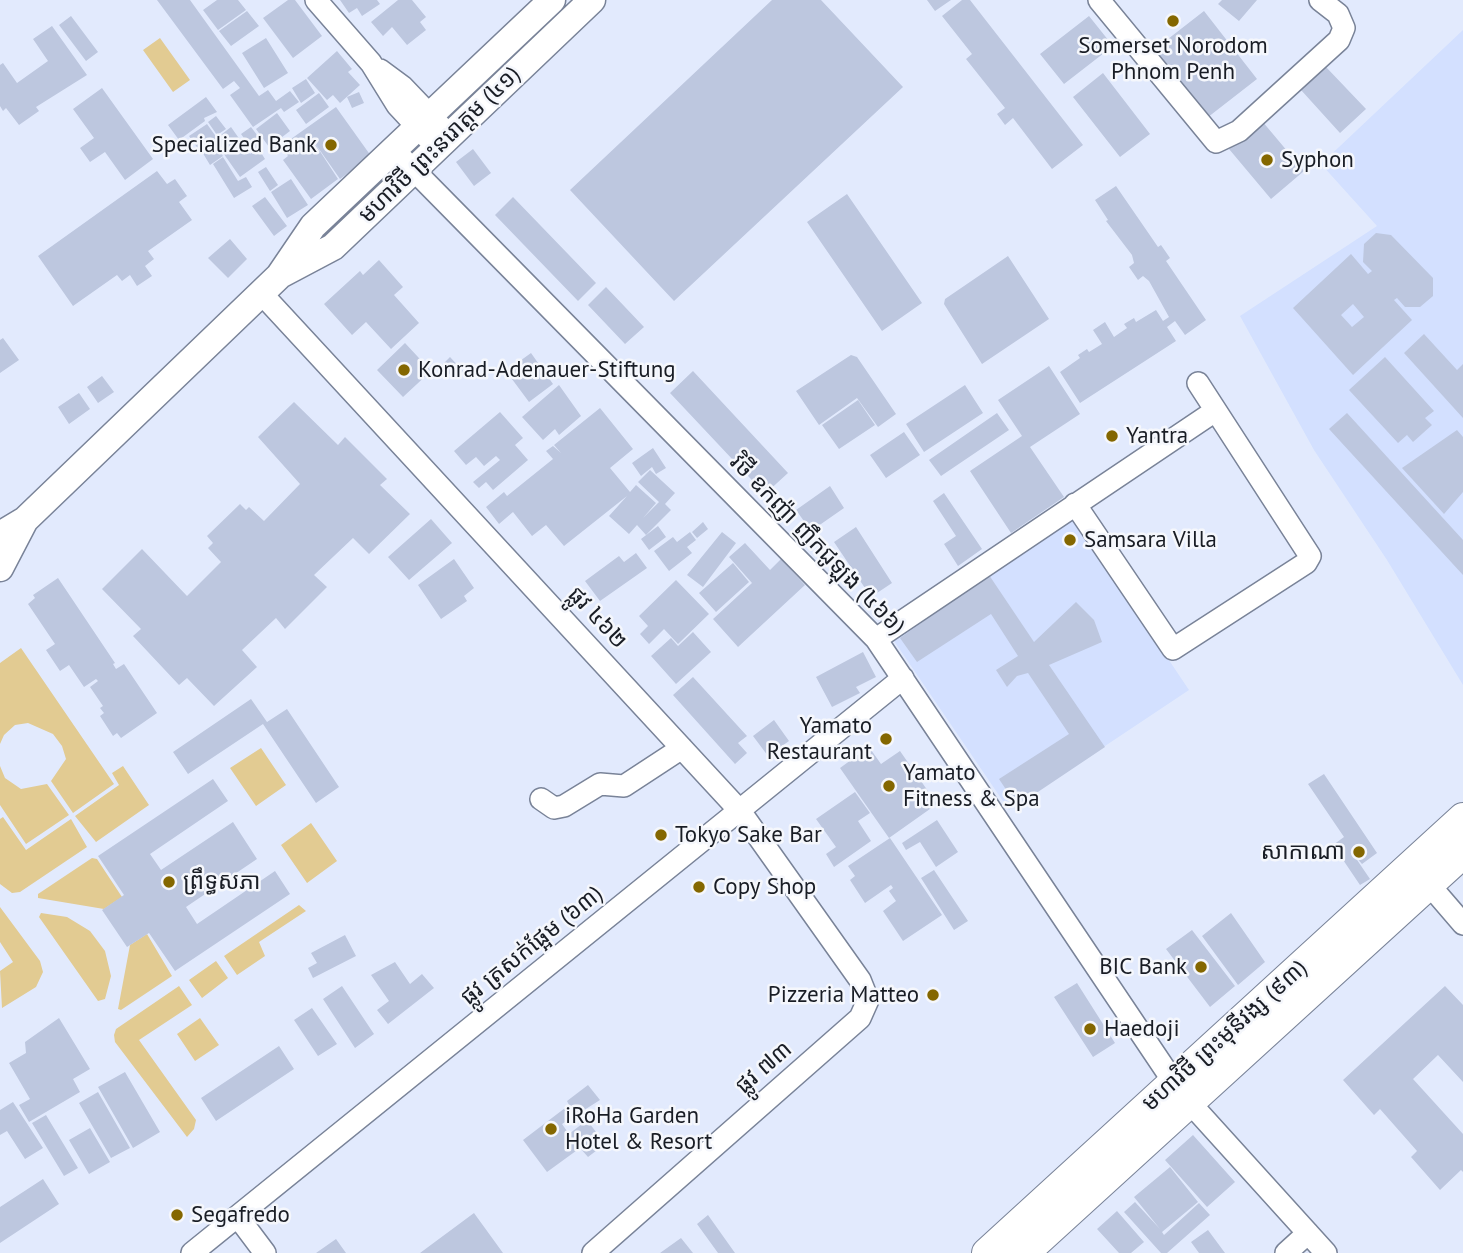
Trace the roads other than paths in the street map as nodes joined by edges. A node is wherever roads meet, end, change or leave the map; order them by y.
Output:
1 (316, 0) edge
2 (552, 0) edge
3 (592, 0) edge
4 (1099, 0) edge
5 (1320, 0) edge
6 (424, 121) junction
7 (444, 142) junction
8 (394, 150) junction
9 (414, 170) junction
10 (270, 284) junction
11 (1198, 383) dead end
12 (1215, 411) junction
13 (1075, 504) junction
14 (25, 520) junction
15 (0, 535) edge
16 (0, 568) edge
17 (876, 639) junction
18 (903, 678) junction
19 (682, 748) junction
20 (541, 799) dead end
21 (740, 811) junction
22 (1463, 818) edge
23 (1463, 853) edge
24 (1420, 874) junction
25 (1463, 923) edge
26 (868, 1000) joint
27 (1182, 1092) junction
28 (238, 1217) junction
29 (1308, 1233) junction
30 (192, 1253) edge
31 (265, 1253) edge
32 (593, 1253) edge
33 (987, 1253) edge
34 (1024, 1253) edge
35 (1286, 1253) edge
36 (1326, 1253) edge

1 - 6 street
2 - 6 main road, មហាវិថី ព្រះនរោត្តម (៤១)
3 - 7 main road, មហាវិថី ព្រះនរោត្តម (៤១)
4 - 5 street
6 - 7 street
6 - 8 main road, មហាវិថី ព្រះនរោត្តម (៤១)
7 - 9 main road, មហាវិថី ព្រះនរោត្តម (៤១)
8 - 9 street, វិថី ឧកញ៉ា ញឹកជូឡុង (៤៦៦)
8 - 10 main road, មហាវិថី ព្រះនរោត្តម (៤១)
9 - 10 main road, មហាវិថី ព្រះនរោត្តម (៤១)
9 - 17 street, វិថី ឧកញ៉ា ញឹកជូឡុង (៤៦៦)
10 - 14 main road, មហាវិថី ព្រះនរោត្តម (៤១)
10 - 19 street, ផ្លូវ ៤៦២
11 - 12 street
12 - 13 street
12 - 13 street
13 - 17 street
14 - 15 main road, មហាវិថី ព្រះនរោត្តម (៤១)
14 - 16 main road, មហាវិថី ព្រះនរោត្តម (៤១)
17 - 18 street, វិថី ឧកញ៉ា ញឹកជូឡុង (៤៦៦)
18 - 21 street, ផ្លូវ ត្រសក់ផ្អែម (៦៣)
18 - 27 street, វិថី ឧកញ៉ា ញឹកជូឡុង (៤៦៦)
19 - 20 street
19 - 21 street, ផ្លូវ ៤៦២
21 - 26 street, ផ្លូវ ៤៦២
21 - 28 street, ផ្លូវ ត្រសក់ផ្អែម (៦៣)
22 - 24 highway, មហាវិថី ព្រះមុនីវង្ស (៩៣)
23 - 24 highway, មហាវិថី ព្រះមុនីវង្ស (៩៣)
24 - 25 street
24 - 27 highway, មហាវិថី ព្រះមុនីវង្ស (៩៣)
26 - 32 street, ផ្លូវ ៧៣
27 - 29 street, វិថី ឧកញ៉ា ញឹកជូឡុង (៤៦៦)
27 - 33 highway, មហាវិថី ព្រះមុនីវង្ស (៩៣)
27 - 34 highway, មហាវិថី ព្រះមុនីវង្ស (៩៣)
28 - 30 street, ផ្លូវ ត្រសក់ផ្អែម (៦៣)
28 - 31 street
29 - 35 street
29 - 36 street, វិថី ឧកញ៉ា ញឹកជូឡុង (៤៦៦)

